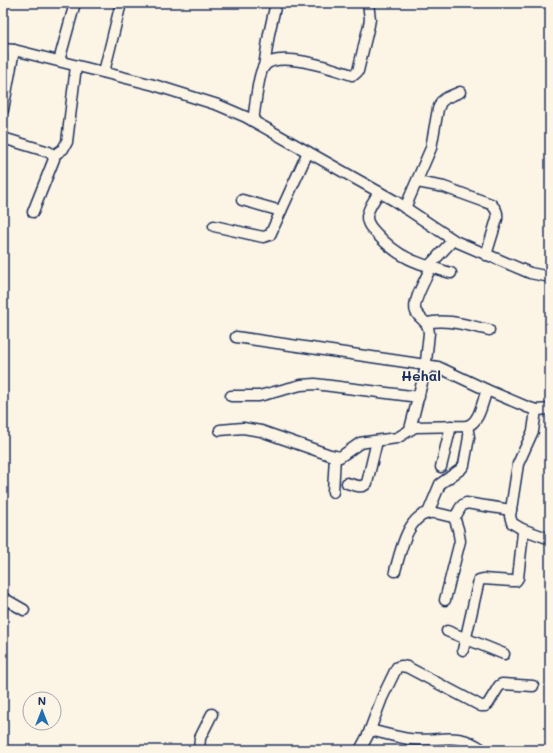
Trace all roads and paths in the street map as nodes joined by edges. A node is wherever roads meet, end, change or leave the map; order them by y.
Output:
1 (75, 3) edge
2 (121, 3) edge
3 (276, 3) edge
4 (368, 3) edge
5 (3, 49) edge
6 (14, 50) junction
7 (59, 61) junction
8 (76, 66) junction
9 (264, 67) junction
10 (104, 72) junction
11 (460, 92) dead end
12 (3, 110) edge
13 (253, 121) junction
14 (3, 138) edge
15 (308, 152) junction
16 (54, 156) junction
17 (416, 182) junction
18 (379, 192) junction
19 (242, 200) dead end
20 (405, 208) junction
21 (281, 211) junction
22 (33, 212) dead end
23 (214, 226) dead end
24 (453, 240) junction
25 (486, 255) junction
26 (430, 267) junction
27 (451, 273) dead end
28 (550, 277) edge
29 (427, 323) junction
30 (489, 330) dead end
31 (236, 338) dead end
32 (426, 368) junction
33 (487, 390) junction
34 (231, 396) dead end
35 (419, 396) junction
36 (550, 409) edge
37 (536, 410) junction
38 (451, 426) junction
39 (467, 426) junction
40 (410, 429) junction
41 (220, 430) dead end
42 (377, 441) junction
43 (335, 456) junction
44 (441, 467) dead end
45 (347, 483) dead end
46 (333, 492) dead end
47 (511, 510) junction
48 (428, 513) junction
49 (454, 517) junction
50 (522, 529) junction
51 (550, 539) edge
52 (395, 571) dead end
53 (3, 598) edge
54 (445, 600) dead end
55 (24, 610) dead end
56 (447, 631) dead end
57 (466, 638) junction
58 (463, 650) dead end
59 (504, 654) dead end
60 (533, 686) dead end
61 (212, 714) dead end
62 (370, 730) junction
63 (199, 750) edge
64 (360, 750) edge
65 (483, 750) edge

1 - 7 street
2 - 10 street
3 - 9 street
4 - 9 street
5 - 6 street
6 - 7 street
6 - 12 street
7 - 8 street
8 - 10 street
8 - 16 street
9 - 13 street
10 - 13 street
11 - 17 street
13 - 15 street
14 - 16 street
15 - 18 street
15 - 21 street
16 - 22 street
17 - 20 street
17 - 25 street
18 - 20 street
18 - 26 street
19 - 21 street
20 - 24 street
21 - 23 street
24 - 25 street
24 - 26 street
25 - 28 street
26 - 27 street
26 - 29 street
29 - 30 street
29 - 32 street
31 - 32 street
32 - 33 street
32 - 35 street
33 - 37 street
33 - 39 street
34 - 35 street
35 - 40 street
36 - 37 street
37 - 47 street
38 - 39 street
38 - 40 street
38 - 44 street
39 - 48 street
40 - 42 street
41 - 43 street
42 - 43 street
42 - 45 street
43 - 46 street
47 - 49 street
47 - 50 street
48 - 49 street
48 - 52 street
49 - 54 street
50 - 51 street
50 - 57 street
53 - 55 street
56 - 57 street
57 - 58 street
57 - 59 street
60 - 62 street
61 - 63 street
62 - 64 street
62 - 65 street

